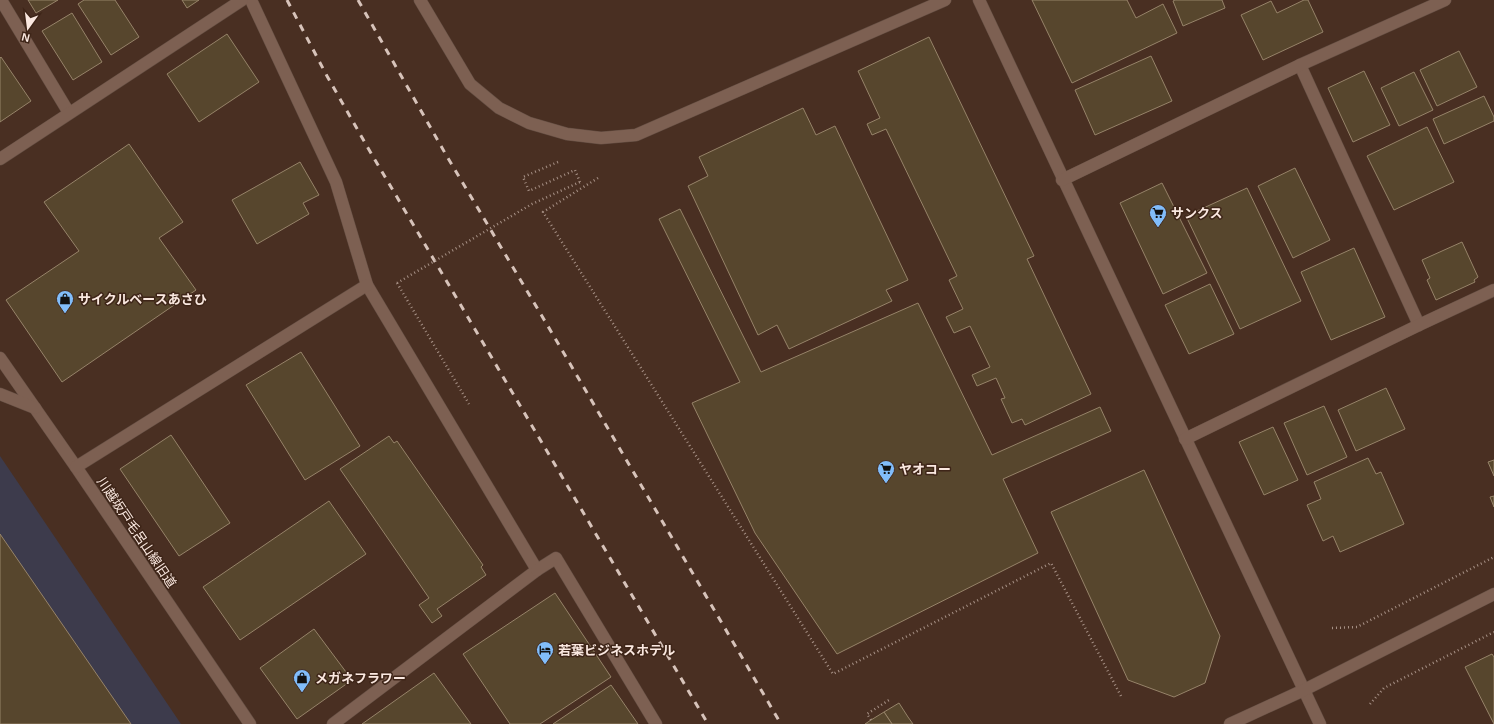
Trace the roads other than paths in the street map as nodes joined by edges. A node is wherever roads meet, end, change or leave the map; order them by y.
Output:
1 (1, 0) edge
2 (242, 0) edge
3 (251, 0) edge
4 (420, 0) edge
5 (945, 0) edge
6 (979, 0) edge
7 (1445, 0) edge
8 (1300, 64) junction
9 (69, 113) junction
10 (0, 159) edge
11 (1062, 180) junction
12 (367, 285) junction
13 (1494, 290) edge
14 (1419, 325) junction
15 (0, 358) edge
16 (0, 394) edge
17 (35, 408) junction
18 (1185, 440) junction
19 (76, 467) junction
20 (537, 570) junction
21 (1494, 594) edge
22 (1304, 690) junction
23 (250, 724) edge
24 (334, 724) edge
25 (656, 724) edge
26 (1230, 724) edge
27 (1320, 724) edge

1 - 9 street
2 - 9 street
3 - 12 street
4 - 5 street
6 - 11 street
7 - 8 street
8 - 11 street
8 - 14 street
9 - 10 street
11 - 18 street
12 - 19 street
12 - 20 street
13 - 14 street
14 - 18 street
15 - 17 street, 川越坂戸毛呂山線旧道
16 - 17 street
17 - 19 street, 川越坂戸毛呂山線旧道
18 - 22 street
19 - 23 street, 川越坂戸毛呂山線旧道
20 - 24 street
20 - 25 street
21 - 22 street
22 - 26 street
22 - 27 street

